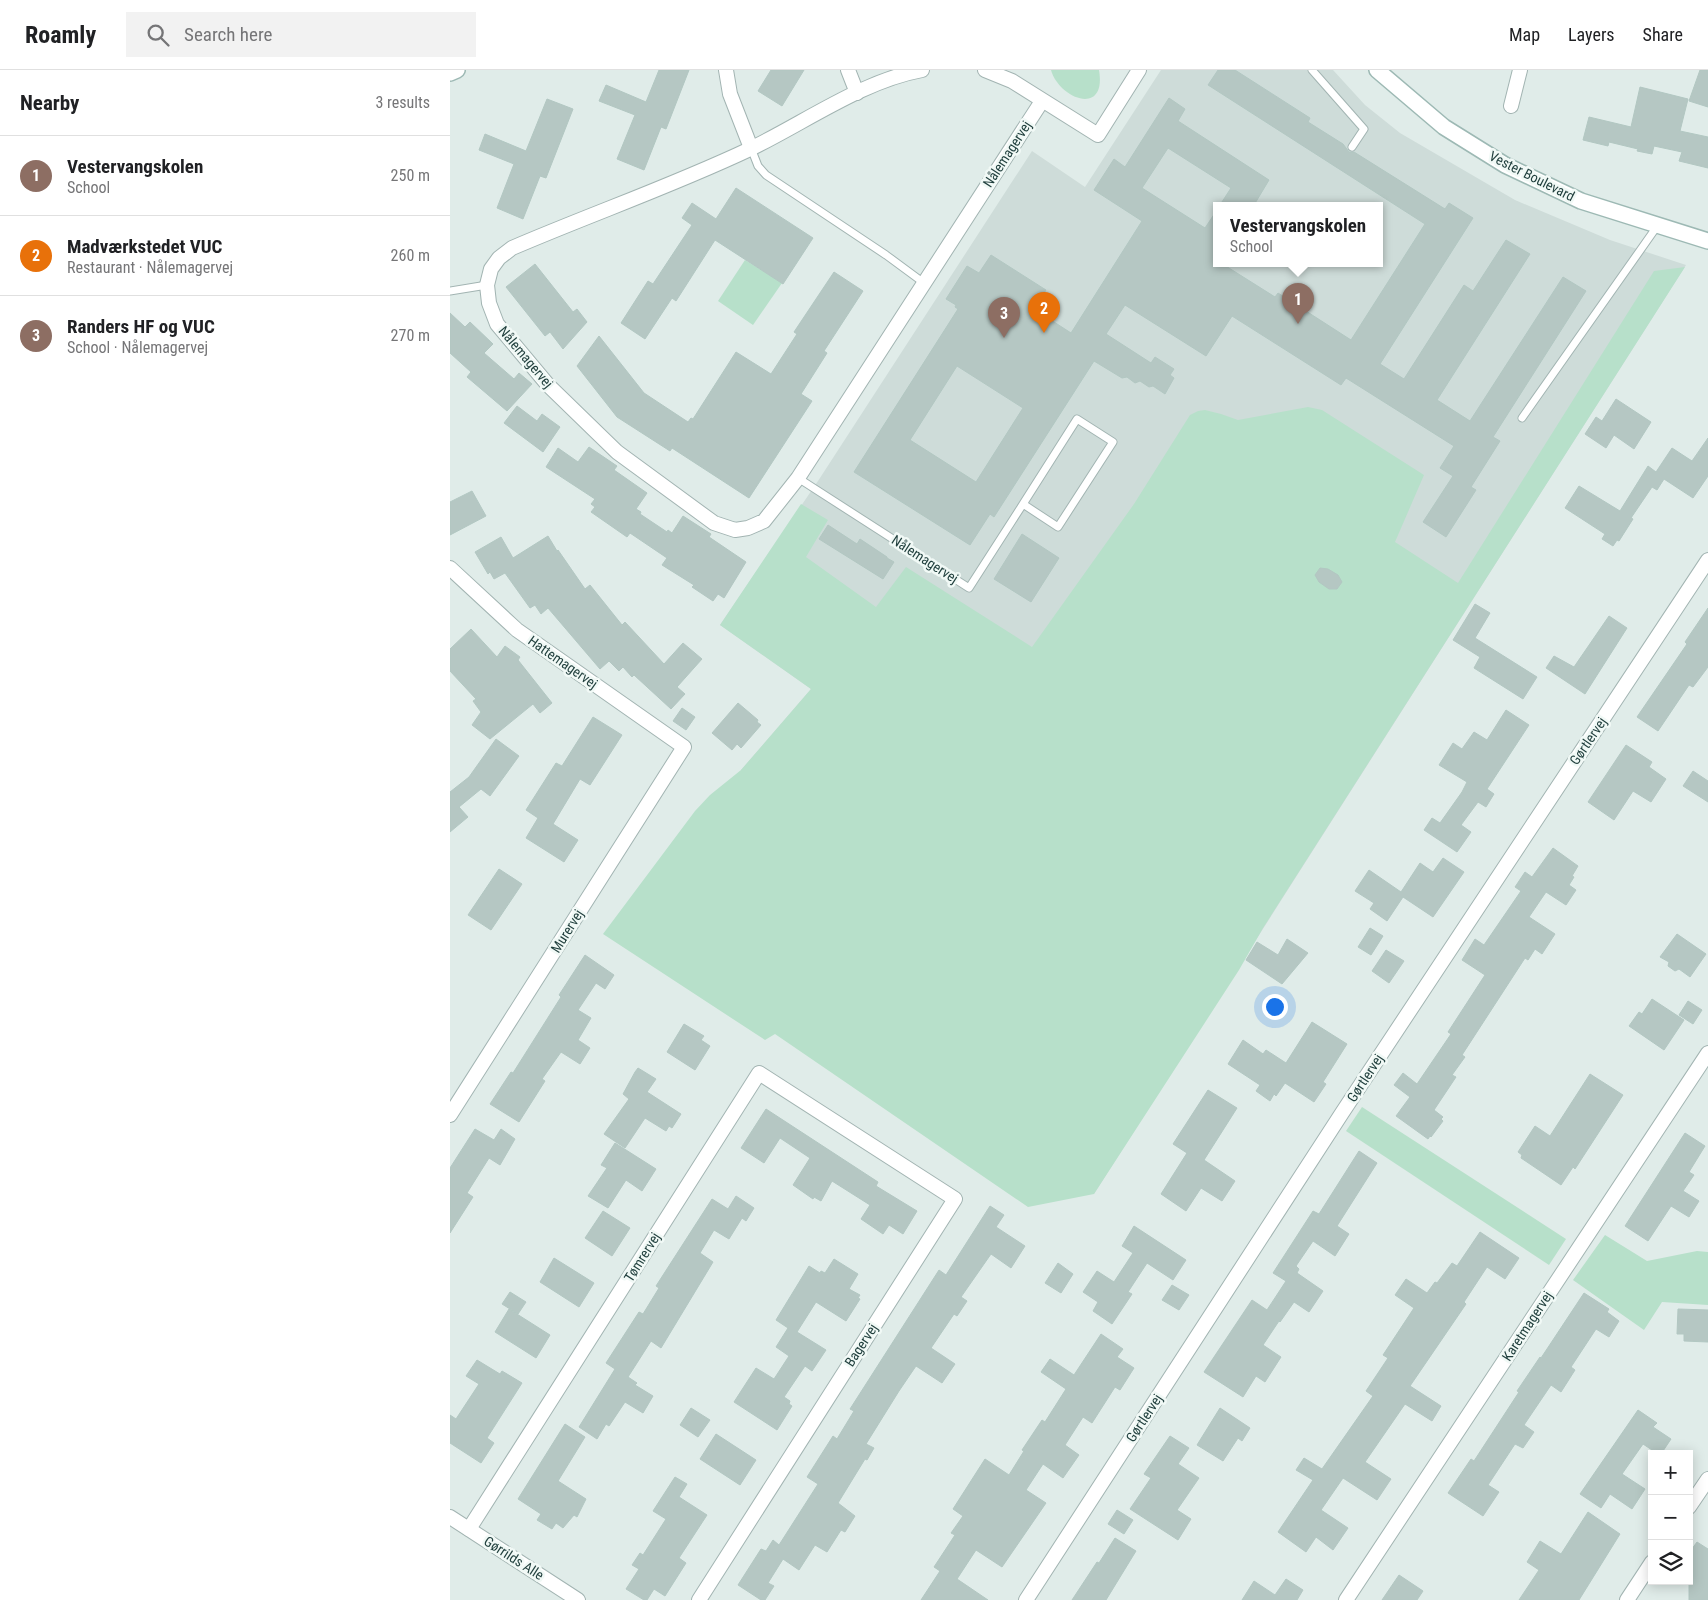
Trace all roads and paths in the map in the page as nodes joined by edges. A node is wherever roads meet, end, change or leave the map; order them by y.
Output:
1 (457, 70) edge
2 (726, 70) edge
3 (848, 70) edge
4 (922, 70) edge
5 (985, 70) edge
6 (1139, 70) edge
7 (1312, 70) edge
8 (1377, 70) edge
9 (1520, 70) edge
10 (450, 73) edge
11 (1015, 76) edge
12 (857, 93) junction
13 (1042, 101) junction
14 (1511, 106) dead end
15 (751, 148) junction
16 (1352, 148) dead end
17 (1658, 225) junction
18 (1708, 241) edge
19 (924, 283) junction
20 (487, 285) junction
21 (450, 291) edge
22 (1522, 418) dead end
23 (798, 478) junction
24 (1023, 504) junction
25 (1708, 560) edge
26 (450, 568) edge
27 (684, 746) joint
28 (1708, 1053) edge
29 (450, 1115) edge
30 (847, 1130) joint
31 (1708, 1479) edge
32 (1693, 1501) edge
33 (450, 1517) edge
34 (469, 1529) junction
35 (1648, 1568) edge
36 (578, 1600) edge
37 (698, 1600) edge
38 (1026, 1600) edge
39 (1346, 1600) edge
40 (1626, 1600) edge

1 - 10 main road
2 - 15 street
3 - 12 street
4 - 12 street
5 - 11 street
6 - 13 street
7 - 16 lane
8 - 17 main road, Vester Boulevard
9 - 14 street
11 - 13 street
12 - 15 street
13 - 19 street, Nålemagervej
15 - 19 lane
15 - 20 street
17 - 18 main road, Vester Boulevard
17 - 22 lane
19 - 23 street, Nålemagervej
20 - 21 lane
20 - 23 street, Nålemagervej
23 - 24 lane, Nålemagervej
24 - 24 lane, Nålemagervej
25 - 38 street, Gørtlervej
26 - 27 street, Hattemagervej
27 - 29 street, Murervej
28 - 39 street, Karetmagervej
30 - 34 street, Tømrervej
30 - 37 street, Bagervej
31 - 32 street
33 - 34 street, Gørrilds Alle
34 - 36 street, Gørrilds Alle
35 - 40 street

